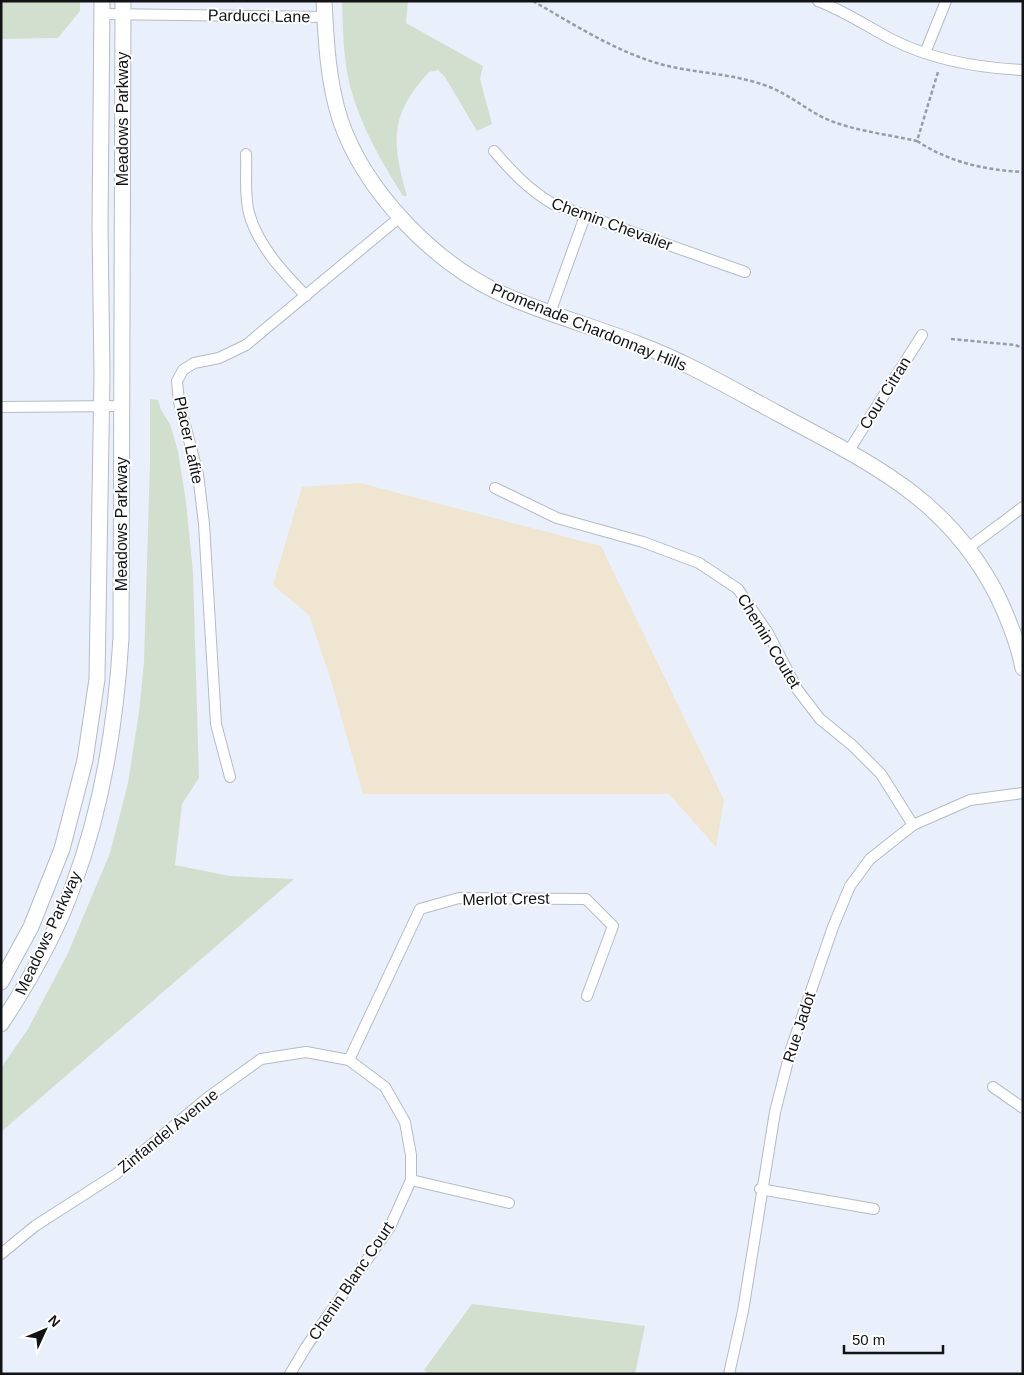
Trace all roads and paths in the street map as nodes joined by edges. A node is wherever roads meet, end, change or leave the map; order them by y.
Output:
1 (324, 1) edge
2 (533, 1) edge
3 (818, 1) edge
4 (946, 1) edge
5 (102, 8) edge
6 (123, 8) edge
7 (325, 17) junction
8 (925, 53) junction
9 (1023, 70) edge
10 (938, 72) dead end
11 (916, 141) junction
12 (494, 151) dead end
13 (246, 154) dead end
14 (1023, 172) edge
15 (585, 216) junction
16 (400, 217) junction
17 (745, 272) dead end
18 (306, 296) junction
19 (550, 313) junction
20 (922, 335) dead end
21 (951, 339) dead end
22 (1023, 348) edge
23 (101, 406) junction
24 (122, 406) junction
25 (1, 407) edge
26 (848, 452) junction
27 (495, 488) dead end
28 (1023, 507) edge
29 (968, 548) junction
30 (1023, 668) edge
31 (230, 777) dead end
32 (1023, 793) edge
33 (912, 825) junction
34 (1, 982) edge
35 (587, 996) dead end
36 (1, 1024) edge
37 (349, 1060) junction
38 (993, 1087) dead end
39 (1023, 1108) edge
40 (411, 1180) junction
41 (760, 1189) junction
42 (509, 1203) dead end
43 (874, 1209) dead end
44 (1, 1254) edge
45 (290, 1374) edge
46 (730, 1374) edge

1 - 7 main road, Promenade Chardonnay Hills
2 - 11 path
3 - 8 street
4 - 8 street
5 - 6 street, Parducci Lane
5 - 23 main road, Meadows Parkway
6 - 7 street, Parducci Lane
6 - 24 main road, Meadows Parkway
7 - 16 main road, Promenade Chardonnay Hills
8 - 9 street
10 - 11 path
11 - 14 path
12 - 15 street, Chemin Chevalier
13 - 18 street
15 - 17 street, Chemin Chevalier
15 - 19 street
16 - 18 street, Placer Lafite
16 - 19 main road, Promenade Chardonnay Hills
18 - 31 street, Placer Lafite
19 - 26 main road, Promenade Chardonnay Hills
20 - 26 street, Cour Citran
21 - 22 path
23 - 24 street
23 - 25 street
23 - 34 main road, Meadows Parkway
24 - 36 main road, Meadows Parkway
26 - 29 main road, Promenade Chardonnay Hills
27 - 33 street, Chemin Coutet
28 - 29 street
29 - 30 main road, Promenade Chardonnay Hills
32 - 33 street, Rue Jadot
33 - 41 street, Rue Jadot
35 - 37 street, Merlot Crest
37 - 40 street, Chenin Blanc Court
37 - 44 street, Zinfandel Avenue
38 - 39 street
40 - 42 street
40 - 45 street, Chenin Blanc Court
41 - 43 street
41 - 46 street, Rue Jadot

